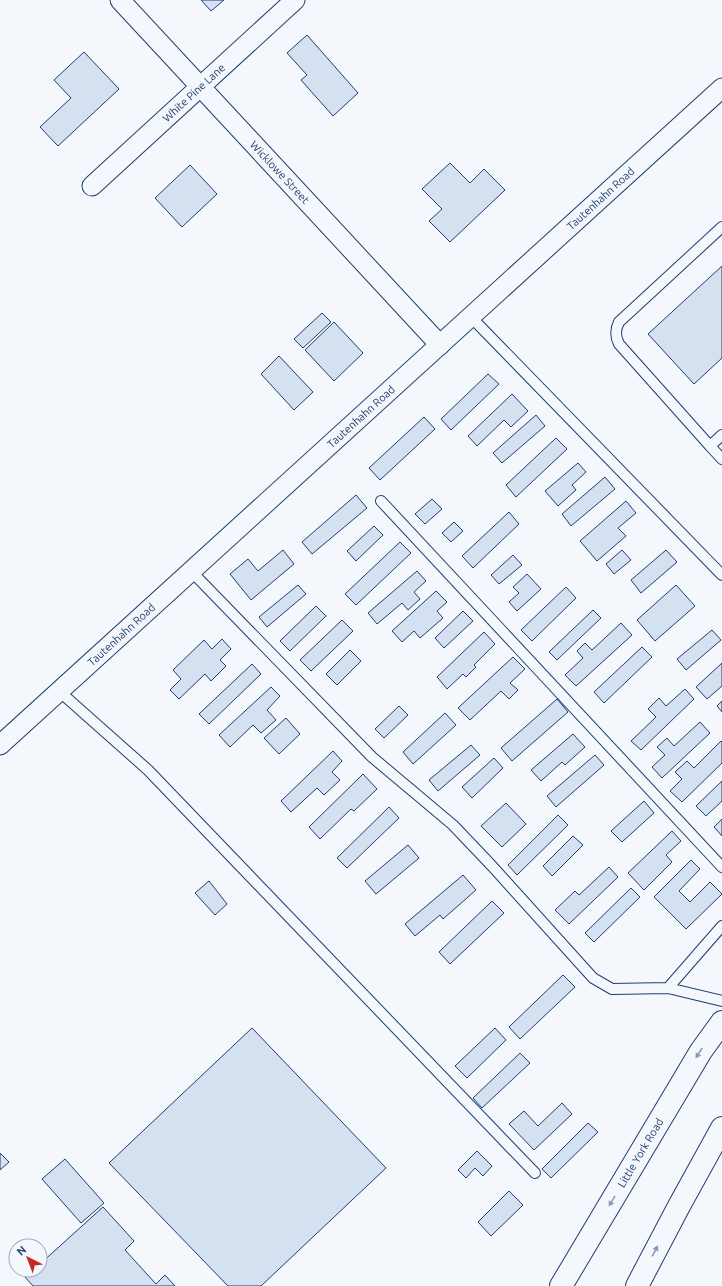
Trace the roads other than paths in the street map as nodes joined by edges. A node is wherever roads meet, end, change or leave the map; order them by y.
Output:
1 (120, 0) edge
2 (295, 0) edge
3 (202, 87) junction
4 (722, 88) edge
5 (92, 186) dead end
6 (722, 227) edge
7 (471, 317) junction
8 (440, 345) junction
9 (722, 435) edge
10 (710, 446) junction
11 (722, 459) edge
12 (381, 501) dead end
13 (191, 571) junction
14 (722, 575) edge
15 (59, 691) junction
16 (0, 745) edge
17 (722, 867) edge
18 (722, 926) edge
19 (668, 988) junction
20 (722, 1001) edge
21 (722, 1022) edge
22 (722, 1128) edge
23 (535, 1173) dead end
24 (561, 1286) edge
25 (637, 1286) edge

1 - 3 street, Wicklowe Street
2 - 3 street, White Pine Lane
3 - 5 street, White Pine Lane
3 - 8 street, Wicklowe Street
4 - 7 street, Tautenhahn Road
6 - 10 lane
7 - 8 street, Tautenhahn Road
7 - 14 lane
8 - 13 street, Tautenhahn Road
9 - 10 lane
10 - 11 lane
12 - 17 lane
13 - 15 street, Tautenhahn Road
13 - 19 lane
15 - 16 street, Tautenhahn Road
15 - 23 lane
18 - 19 lane
19 - 20 lane
21 -> 24 main road, Little York Road
25 -> 22 main road

